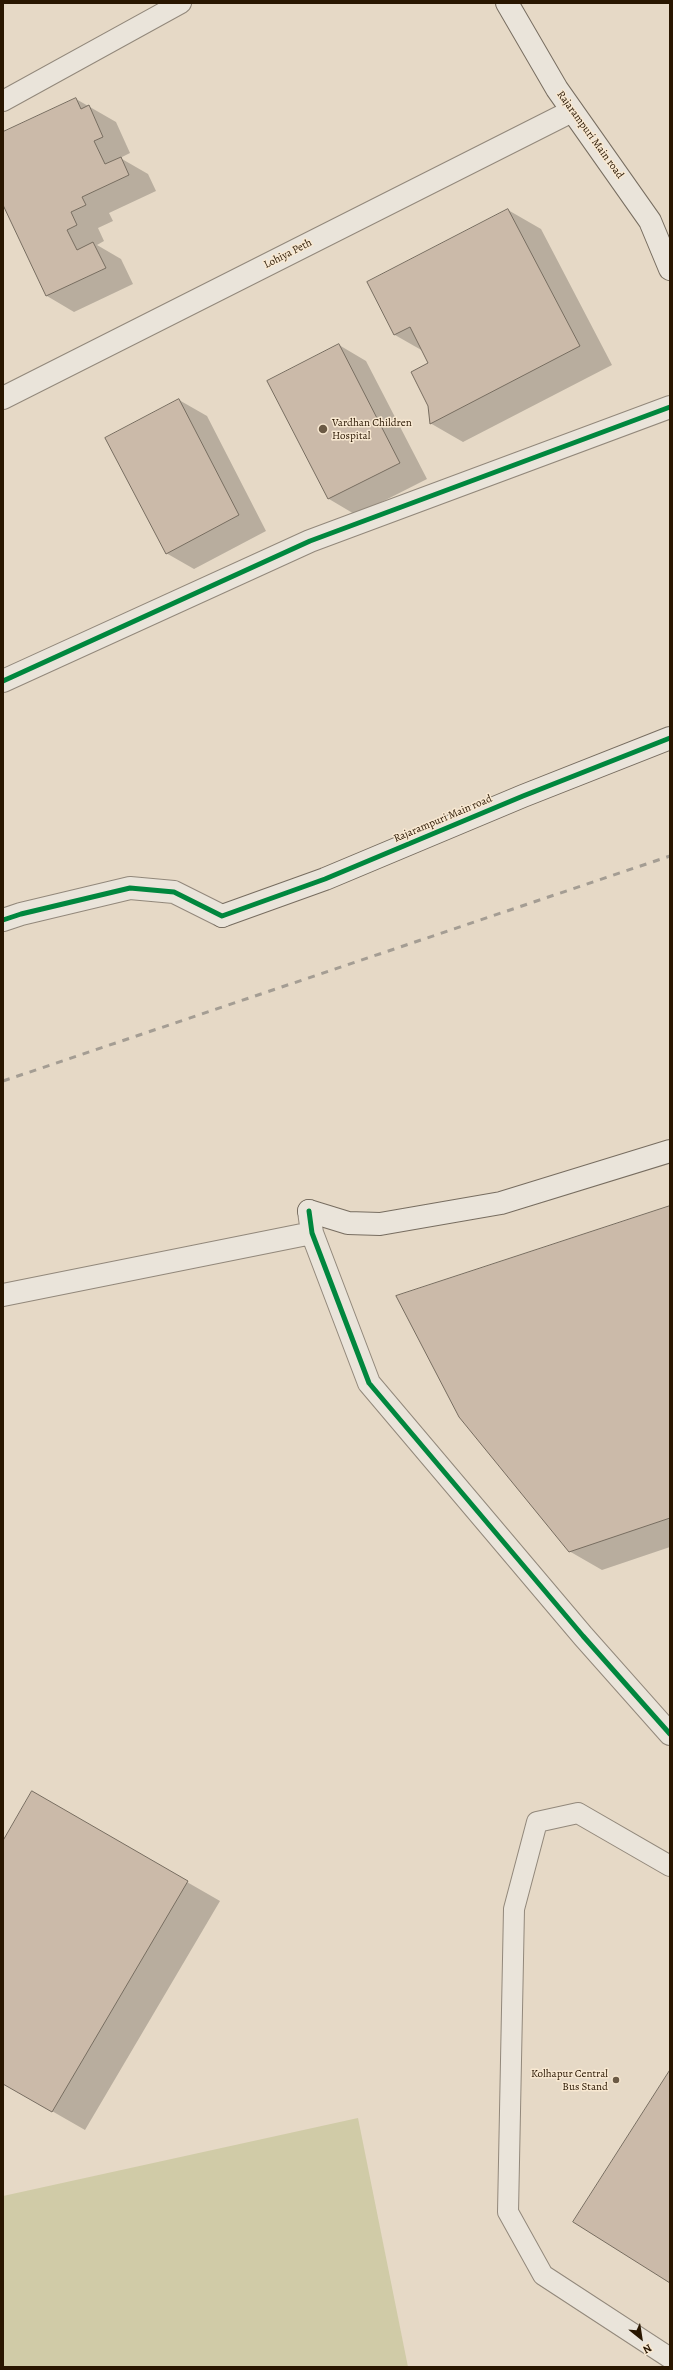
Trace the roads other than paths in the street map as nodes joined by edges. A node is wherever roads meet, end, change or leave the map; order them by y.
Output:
1 (181, 3) edge
2 (506, 3) edge
3 (3, 101) edge
4 (572, 111) junction
5 (670, 269) edge
6 (3, 398) edge
7 (670, 407) edge
8 (3, 681) edge
9 (670, 738) edge
10 (3, 920) edge
11 (670, 1151) edge
12 (312, 1233) junction
13 (3, 1295) edge
14 (670, 1734) edge
15 (670, 1866) edge
16 (670, 2358) edge

1 - 3 lane
2 - 4 street, Rajarampuri Main road
4 - 5 street, Rajarampuri Main road
4 - 6 street, Lohiya Peth
7 - 8 street
9 - 10 street, Rajarampuri Main road
11 - 12 street
12 - 13 street
12 - 14 street
15 - 16 lane

